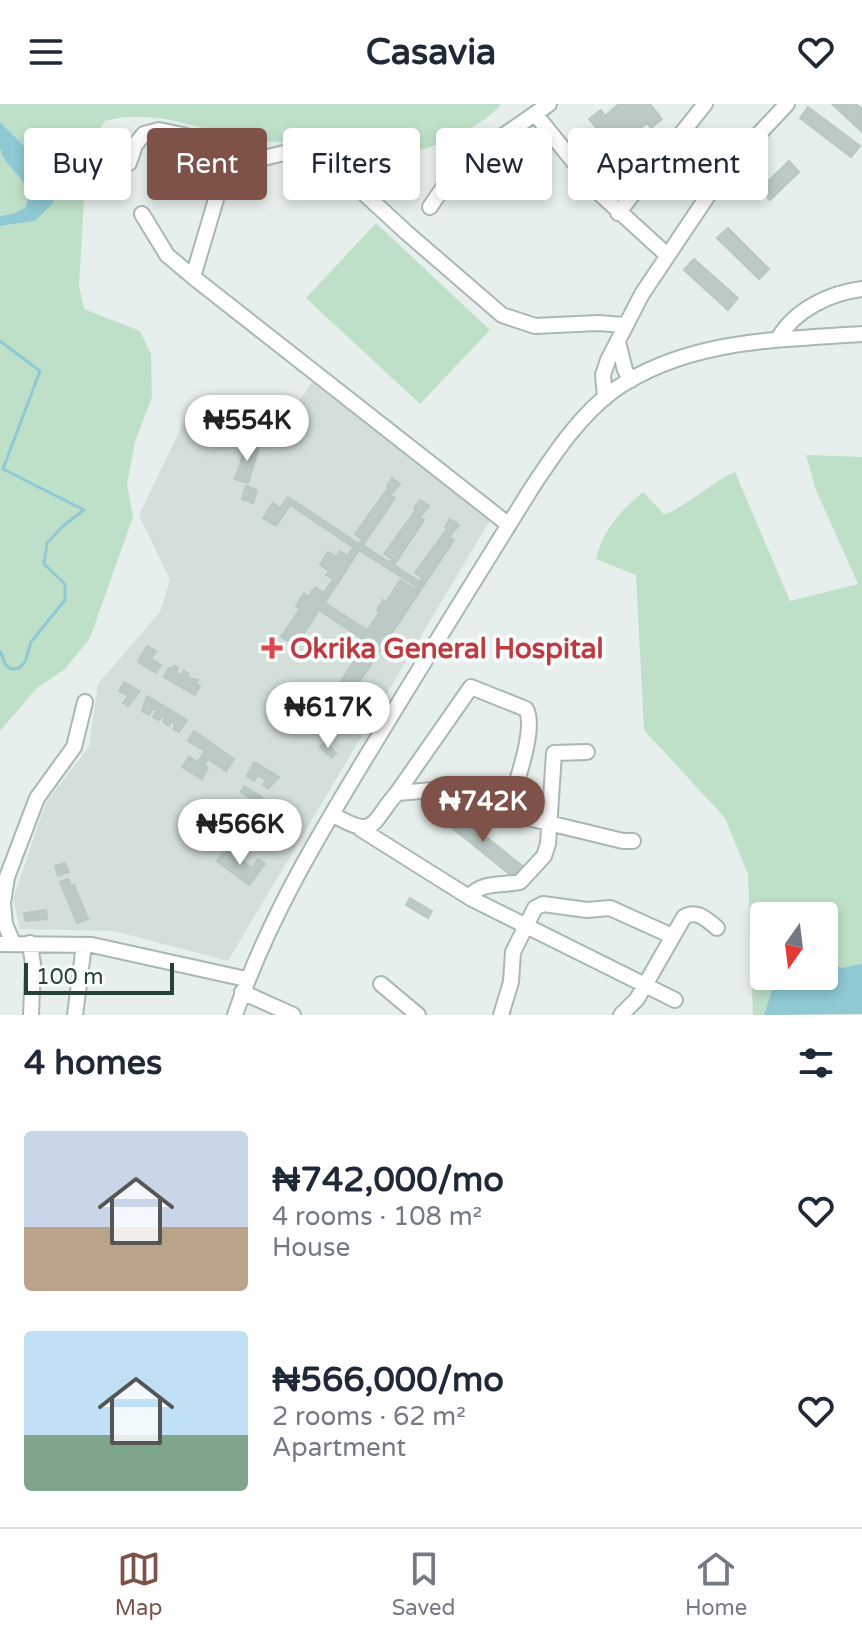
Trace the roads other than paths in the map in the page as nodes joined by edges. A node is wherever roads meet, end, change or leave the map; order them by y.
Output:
1 (549, 104) edge
2 (705, 104) edge
3 (787, 104) edge
4 (536, 115) junction
5 (147, 133) edge
6 (131, 157) edge
7 (267, 157) edge
8 (216, 200) edge
9 (430, 207) dead end
10 (618, 213) junction
11 (142, 214) dead end
12 (667, 255) junction
13 (193, 277) junction
14 (862, 289) edge
15 (624, 325) junction
16 (862, 334) edge
17 (778, 339) junction
18 (618, 342) junction
19 (631, 380) junction
20 (605, 398) junction
21 (509, 525) junction
22 (85, 702) dead end
23 (587, 752) dead end
24 (397, 793) junction
25 (508, 811) junction
26 (332, 814) junction
27 (550, 822) junction
28 (359, 828) junction
29 (633, 841) dead end
30 (469, 897) junction
31 (525, 926) junction
32 (717, 928) dead end
33 (672, 936) junction
34 (6, 943) edge
35 (30, 943) junction
36 (84, 945) junction
37 (381, 984) dead end
38 (244, 985) junction
39 (645, 985) junction
40 (675, 1000) dead end
41 (31, 1015) edge
42 (75, 1015) edge
43 (235, 1015) edge
44 (293, 1015) edge
45 (418, 1015) edge
46 (501, 1015) edge
47 (621, 1015) edge

1 - 4 street
2 - 10 street
3 - 12 street
4 - 9 street
4 - 10 street
5 - 6 street
7 - 15 street
8 - 13 street
10 - 12 street
11 - 13 street
12 - 15 street
13 - 21 street
14 - 17 street
15 - 18 street
16 - 17 street
17 - 19 street
18 - 19 street
18 - 20 street
19 - 20 street
20 - 21 street
21 - 26 street
22 - 34 street
23 - 27 street
24 - 25 street
24 - 25 street
24 - 28 street
25 - 27 street
26 - 28 street
26 - 38 street
27 - 29 street
27 - 30 street
28 - 30 street
30 - 31 street
31 - 33 street
31 - 39 street
31 - 46 street
32 - 33 street
33 - 39 street
34 - 35 street
35 - 36 street
35 - 41 street
36 - 38 street
36 - 42 street
37 - 45 street
38 - 43 street
38 - 44 street
39 - 40 street
39 - 47 street

